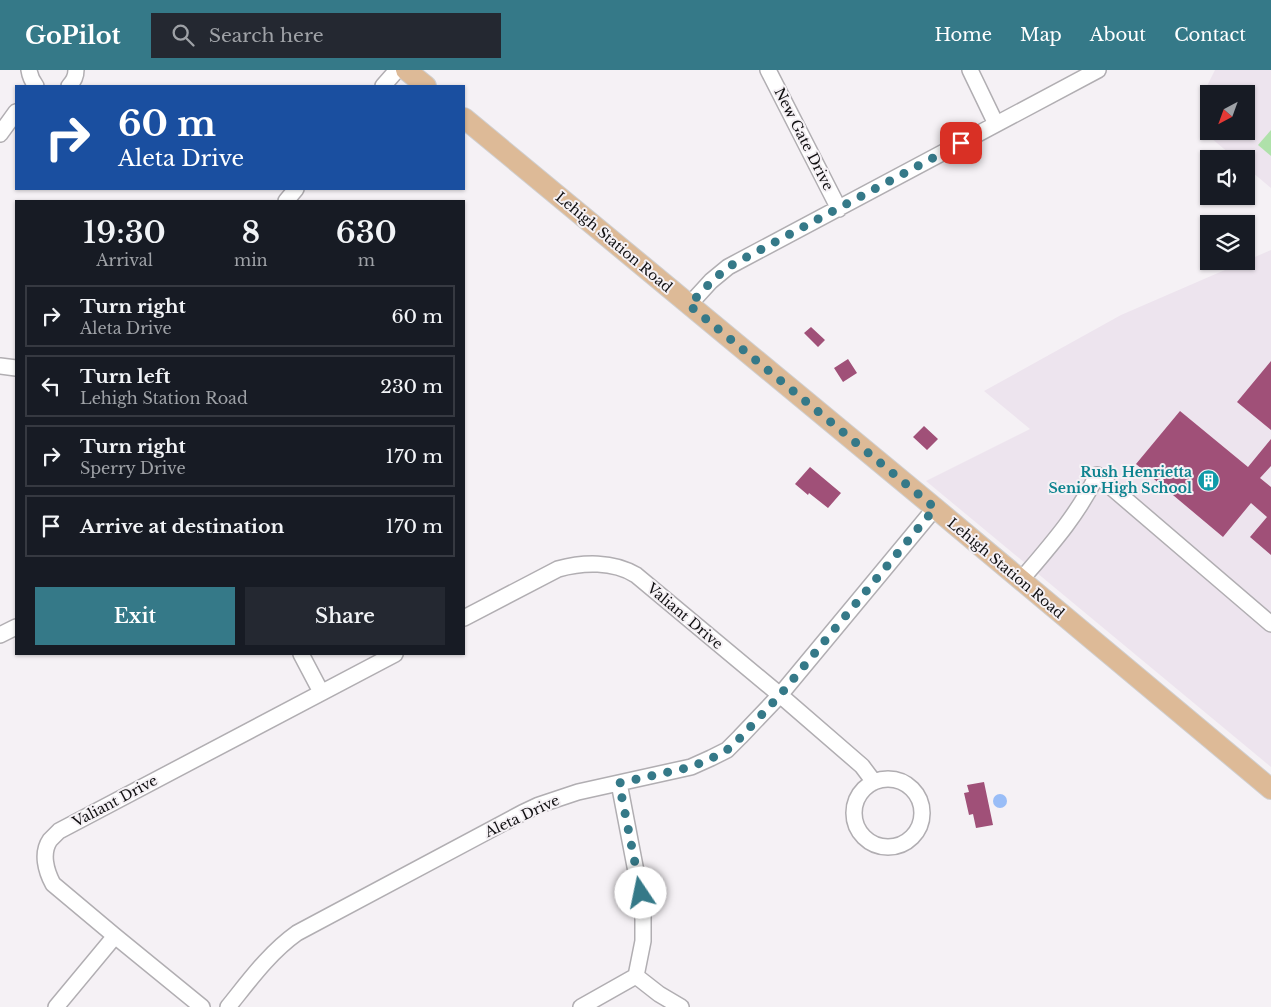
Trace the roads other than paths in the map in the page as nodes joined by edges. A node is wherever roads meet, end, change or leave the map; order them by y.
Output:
1 (29, 70) edge
2 (76, 70) edge
3 (396, 70) edge
4 (406, 70) edge
5 (768, 70) edge
6 (970, 70) edge
7 (1098, 70) edge
8 (35, 85) edge
9 (70, 85) edge
10 (384, 85) edge
11 (425, 85) edge
12 (15, 113) edge
13 (465, 119) edge
14 (996, 124) junction
15 (0, 134) edge
16 (295, 190) edge
17 (287, 200) edge
18 (839, 209) junction
19 (689, 305) junction
20 (0, 366) edge
21 (15, 368) edge
22 (935, 508) junction
23 (1021, 580) junction
24 (465, 617) edge
25 (1271, 624) edge
26 (15, 628) edge
27 (0, 635) edge
28 (302, 655) edge
29 (394, 655) edge
30 (321, 692) junction
31 (780, 695) junction
32 (874, 782) junction
33 (619, 783) junction
34 (1271, 789) edge
35 (115, 936) junction
36 (636, 976) junction
37 (56, 1007) edge
38 (202, 1007) edge
39 (228, 1007) edge
40 (581, 1007) edge
41 (681, 1007) edge

1 - 8 street
2 - 9 street
3 - 10 street
4 - 11 main road
5 - 18 street, New Gate Drive
6 - 14 street
7 - 14 street
12 - 15 street
13 - 19 main road, Lehigh Station Road
14 - 18 street
16 - 17 street
18 - 19 street
19 - 22 main road, Lehigh Station Road
20 - 21 street
22 - 23 main road, Lehigh Station Road
22 - 31 street, Aleta Drive
23 - 25 street
23 - 34 main road, Lehigh Station Road
24 - 31 street, Valiant Drive
26 - 27 street
28 - 30 street
29 - 30 street, Valiant Drive
30 - 35 street, Valiant Drive
31 - 32 street, Valiant Drive
31 - 33 street, Aleta Drive
32 - 32 street
33 - 36 street
33 - 39 street, Aleta Drive
35 - 37 street
35 - 38 street, Valiant Drive
36 - 40 street
36 - 41 street

